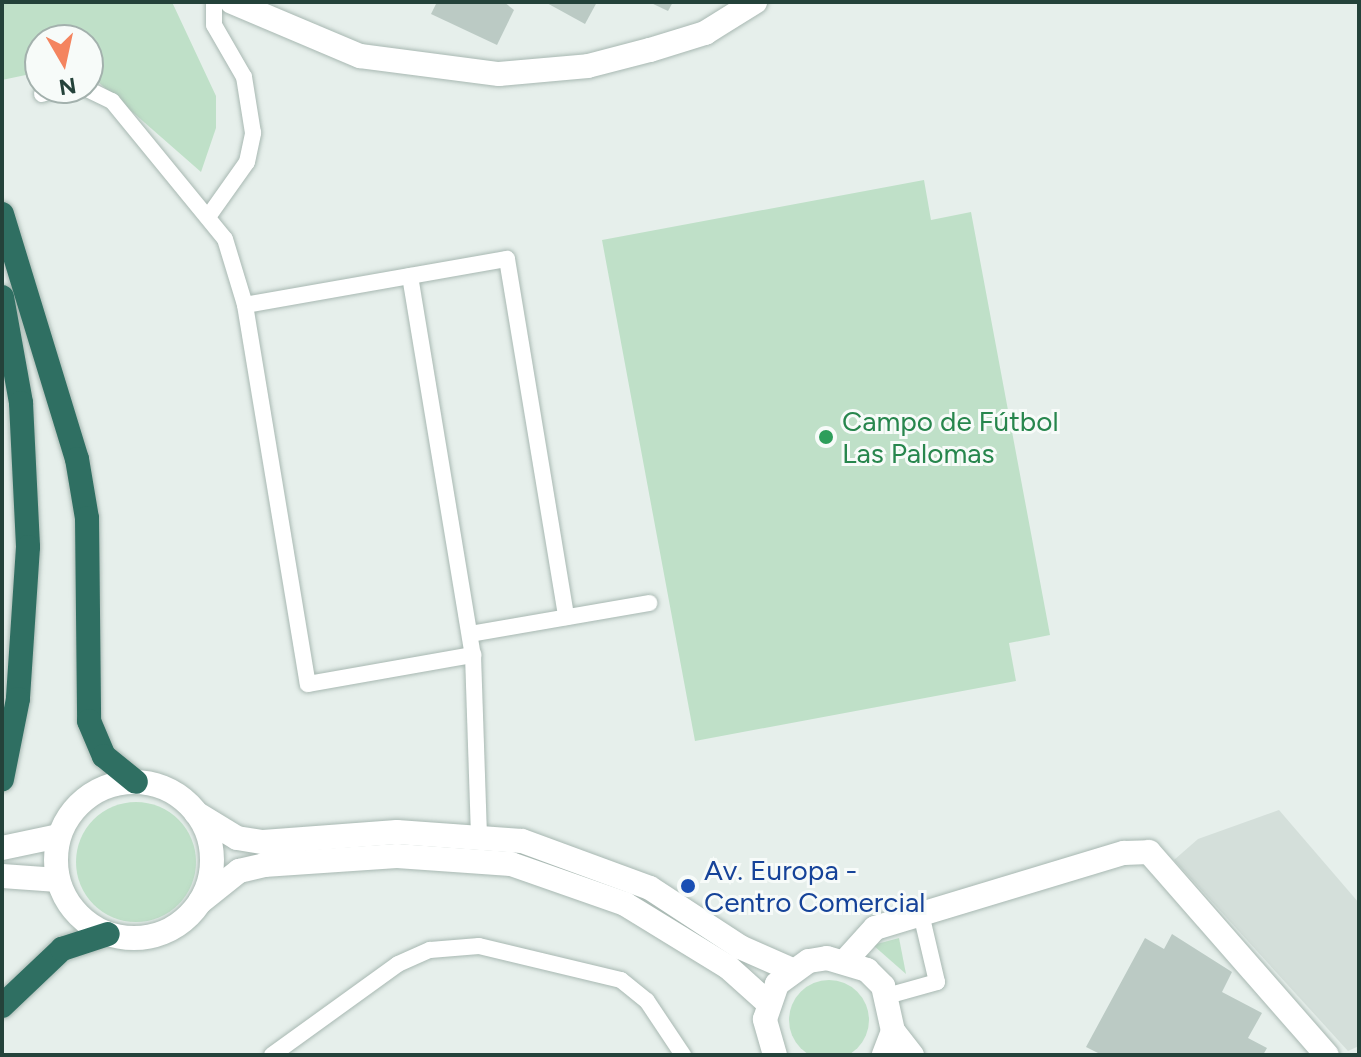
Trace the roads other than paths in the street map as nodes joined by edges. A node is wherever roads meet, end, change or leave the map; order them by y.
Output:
1 (214, 2) edge
2 (232, 2) edge
3 (755, 2) edge
4 (104, 97) edge
5 (2, 214) edge
6 (208, 217) junction
7 (410, 276) junction
8 (4, 305) edge
9 (245, 305) junction
10 (649, 603) dead end
11 (566, 617) junction
12 (470, 634) junction
13 (473, 655) junction
14 (2, 779) edge
15 (136, 782) junction
16 (196, 813) junction
17 (59, 836) junction
18 (479, 836) junction
19 (2, 848) edge
20 (2, 876) edge
21 (58, 880) junction
22 (200, 902) junction
23 (921, 914) junction
24 (108, 934) junction
25 (846, 960) junction
26 (792, 970) junction
27 (887, 996) junction
28 (768, 1003) junction
29 (2, 1006) edge
30 (893, 1031) junction
31 (772, 1054) edge
32 (272, 1055) edge
33 (683, 1055) edge
34 (884, 1055) edge
35 (912, 1055) edge
36 (1327, 1055) edge

1 - 6 lane
2 - 3 street
4 - 6 lane
5 - 15 highway
6 - 9 lane
7 - 9 lane
7 - 11 lane
7 - 12 lane
8 - 14 highway
9 - 13 lane
10 - 11 lane
11 - 12 lane
12 - 13 lane
13 - 18 lane
15 - 16 street
15 - 17 street
16 - 18 street
16 - 22 street
17 - 19 street
17 - 21 street
18 - 26 street
20 - 21 street
21 - 24 street
22 - 24 street
22 - 28 street
23 - 25 street
23 - 27 lane
23 - 36 street
24 - 29 highway
25 - 26 street
25 - 27 street
26 - 28 street
27 - 30 street
28 - 31 street
30 - 34 street
30 - 35 street
32 - 33 lane

